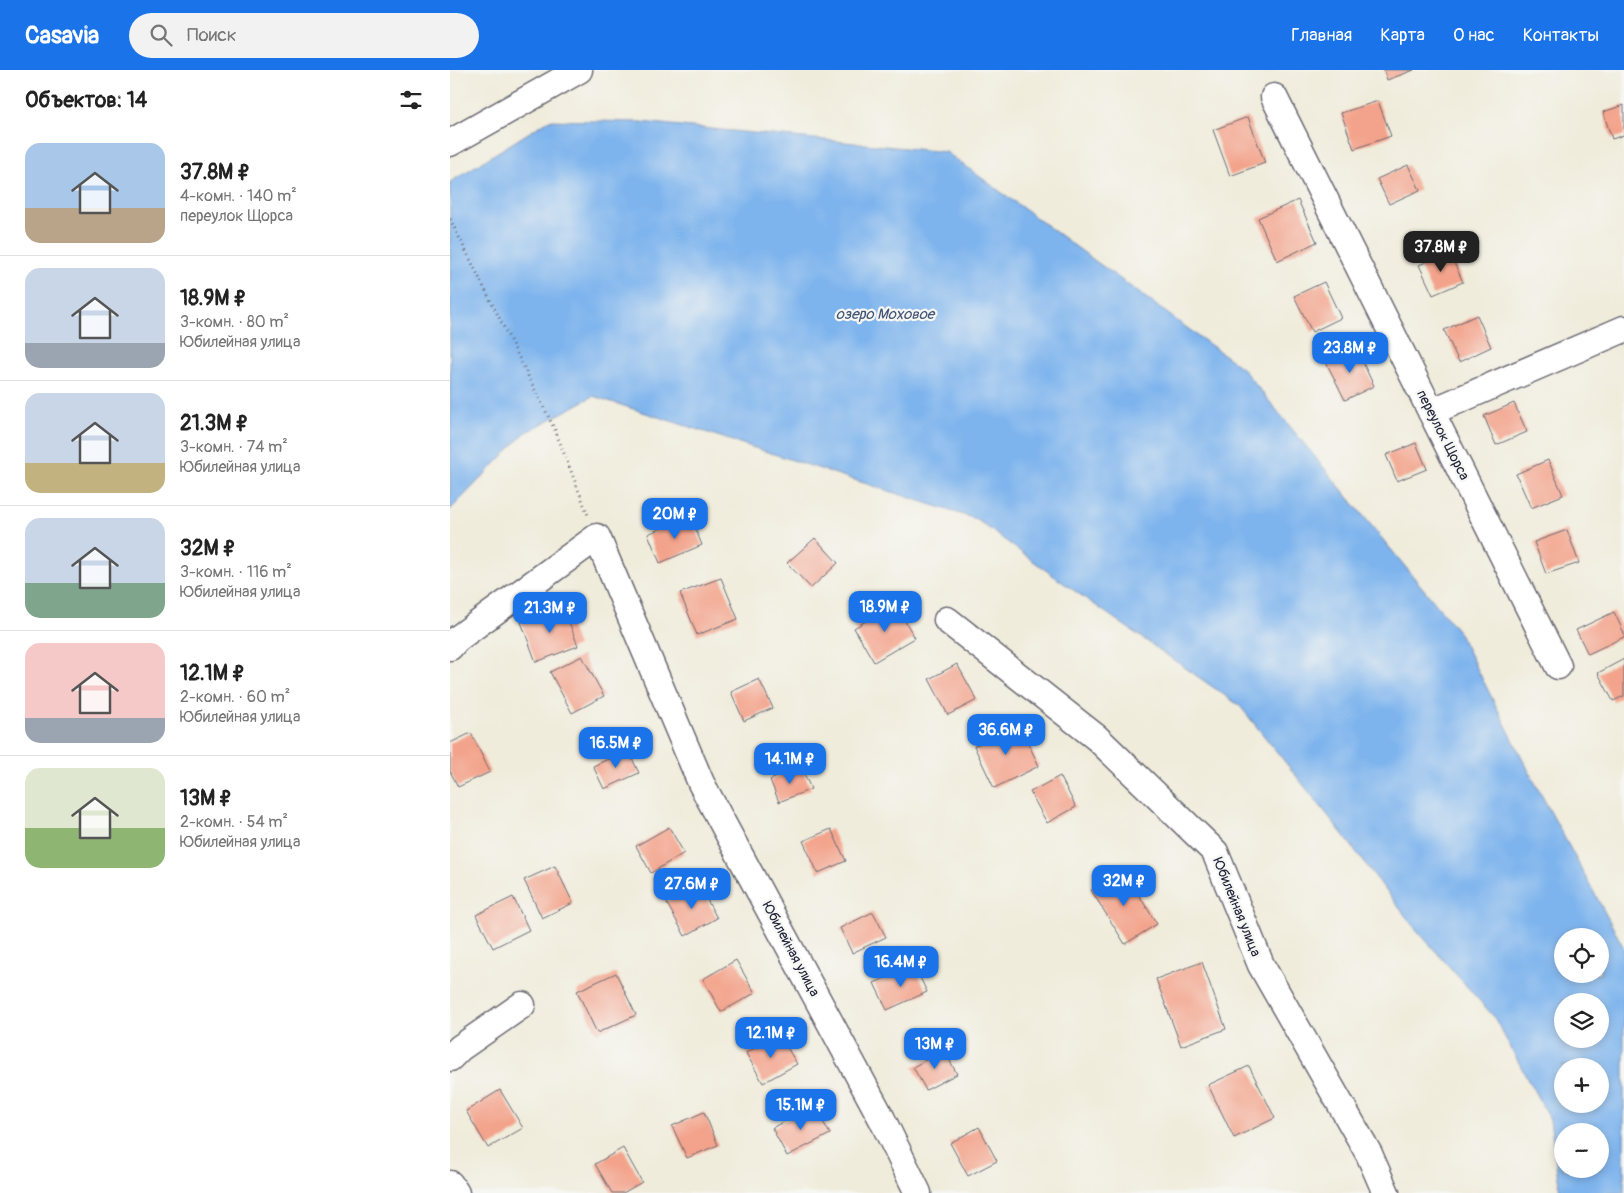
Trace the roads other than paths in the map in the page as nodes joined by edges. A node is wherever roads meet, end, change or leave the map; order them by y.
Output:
1 (579, 70) edge
2 (1274, 97) dead end
3 (450, 142) edge
4 (1624, 330) edge
5 (1431, 412) junction
6 (947, 620) dead end
7 (450, 647) edge
8 (1558, 666) dead end
9 (522, 1005) dead end
10 (450, 1058) edge
11 (450, 1184) edge
12 (456, 1193) edge
13 (918, 1193) edge
14 (1386, 1193) edge

1 - 3 street
2 - 5 street, переулок Щорса
4 - 5 street
5 - 8 street, переулок Щорса
6 - 14 street, Юбилейная улица
7 - 13 street, Юбилейная улица
9 - 10 street
11 - 12 street

